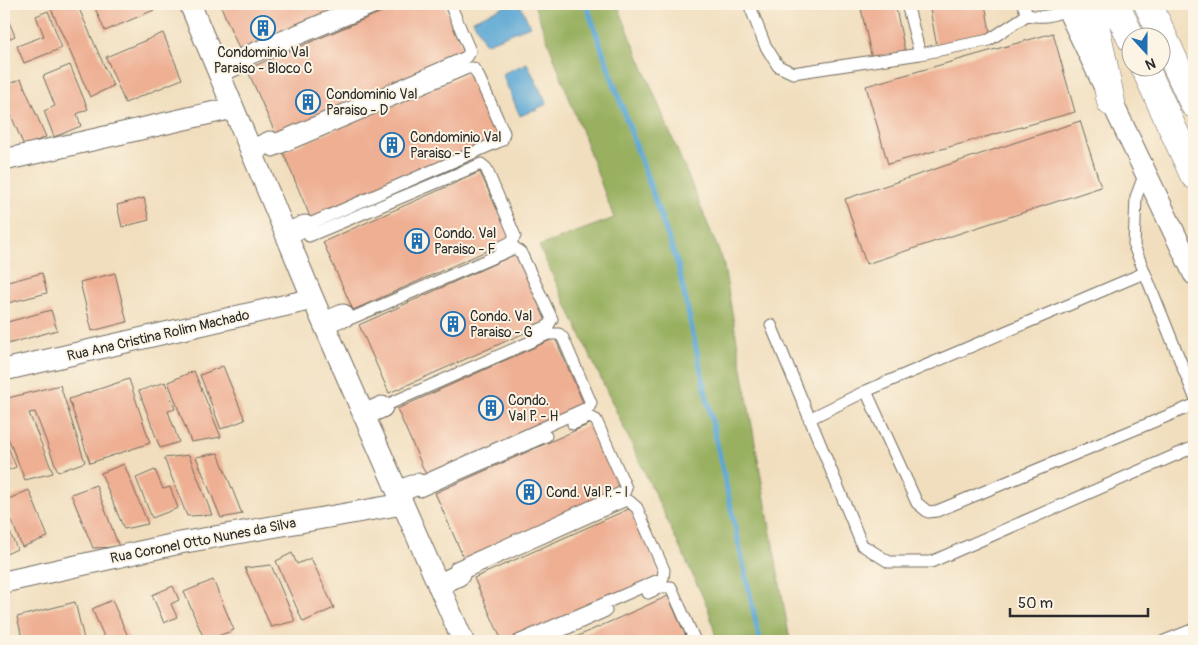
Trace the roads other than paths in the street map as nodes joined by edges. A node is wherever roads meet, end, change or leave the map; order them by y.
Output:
1 (190, 4) edge
2 (359, 4) edge
3 (383, 4) edge
4 (450, 4) edge
5 (748, 4) edge
6 (907, 4) edge
7 (1024, 4) edge
8 (1115, 4) edge
9 (1148, 4) edge
10 (1074, 6) edge
11 (1027, 15) junction
12 (1126, 28) edge
13 (920, 54) junction
14 (226, 65) junction
15 (1149, 78) edge
16 (1111, 102) joint
17 (1194, 104) edge
18 (233, 108) junction
19 (262, 150) junction
20 (4, 160) edge
21 (1145, 173) junction
22 (1194, 175) edge
23 (298, 235) junction
24 (1144, 273) junction
25 (1194, 274) edge
26 (313, 299) junction
27 (334, 322) junction
28 (771, 325) dead end
29 (4, 370) edge
30 (866, 391) junction
31 (1194, 395) edge
32 (1194, 406) edge
33 (372, 407) junction
34 (809, 419) junction
35 (1194, 447) edge
36 (408, 494) junction
37 (457, 571) junction
38 (437, 581) junction
39 (4, 582) edge
40 (1194, 629) edge
41 (463, 641) edge
42 (518, 641) edge
43 (539, 641) edge
44 (695, 641) edge
45 (1164, 641) edge

1 - 14 street
2 - 14 lane
3 - 14 lane
4 - 19 lane
5 - 13 lane
6 - 13 lane
7 - 11 lane
8 - 12 highway
9 - 17 highway
10 - 11 lane
10 - 16 highway
11 - 13 lane
14 - 18 street
15 - 22 highway
16 - 21 street
18 - 19 street
18 - 20 street
19 - 23 street
19 - 23 lane
21 - 24 lane
21 - 25 street
23 - 26 street
23 - 27 lane
24 - 30 lane
24 - 31 lane
26 - 27 street
26 - 29 street, Rua Ana Cristina Rolim Machado
27 - 33 street
27 - 33 lane
28 - 34 lane
30 - 32 lane
30 - 34 lane
33 - 36 street
33 - 36 lane
34 - 35 lane
36 - 37 lane
36 - 38 street
36 - 39 street, Rua Coronel Otto Nunes da Silva
37 - 38 street
37 - 42 lane
38 - 41 street
40 - 45 lane
43 - 44 lane

